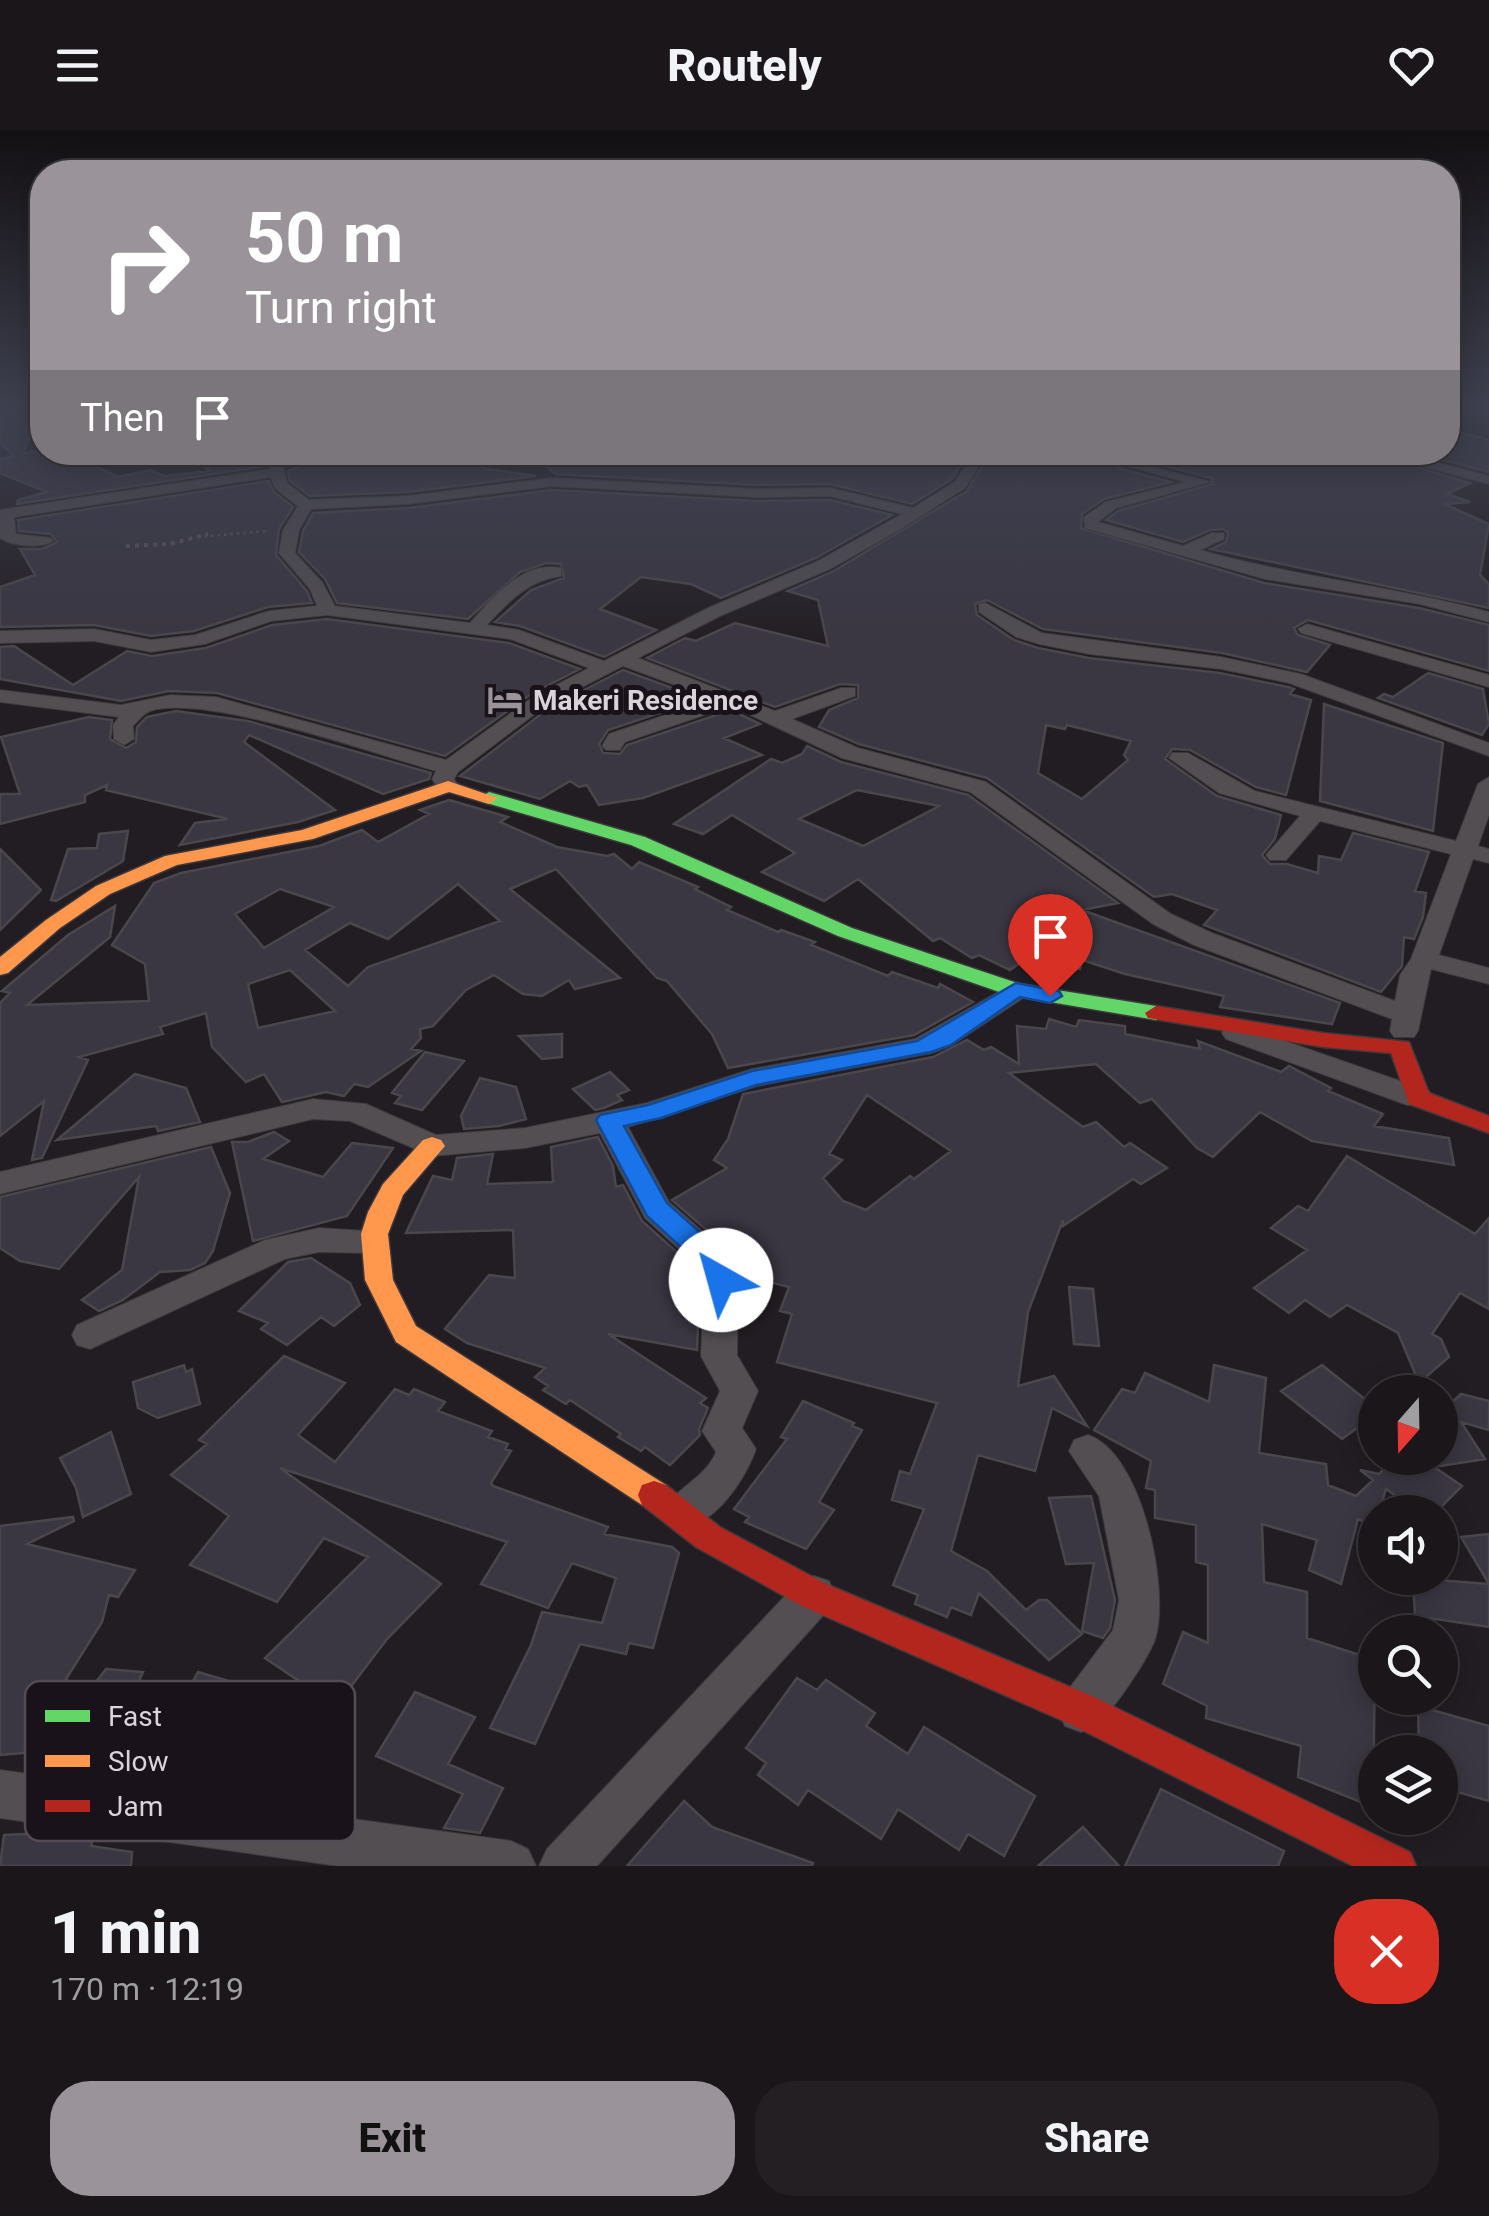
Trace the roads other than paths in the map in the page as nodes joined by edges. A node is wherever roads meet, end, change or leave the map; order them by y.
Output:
1 (128, 489) edge
2 (285, 489) edge
3 (490, 489) edge
4 (667, 489) edge
5 (954, 489) edge
6 (1176, 489) edge
7 (306, 504) junction
8 (915, 514) junction
9 (3, 515) edge
10 (1218, 536) dead end
11 (45, 541) dead end
12 (1183, 552) junction
13 (554, 572) dead end
14 (986, 608) dead end
15 (327, 610) junction
16 (1489, 617) edge
17 (475, 628) junction
18 (1307, 629) dead end
19 (0, 637) edge
20 (614, 663) junction
21 (1489, 681) edge
22 (848, 692) dead end
23 (0, 696) edge
24 (732, 699) junction
25 (139, 707) junction
26 (774, 718) junction
27 (124, 738) dead end
28 (613, 746) dead end
29 (1489, 750) edge
30 (1180, 758) dead end
31 (449, 777) junction
32 (1489, 784) edge
33 (1314, 814) junction
34 (1477, 853) edge
35 (1278, 855) dead end
36 (1424, 959) junction
37 (0, 968) edge
38 (1489, 976) edge
39 (1016, 990) junction
40 (1407, 1015) junction
41 (1193, 1020) junction
42 (1400, 1047) junction
43 (1418, 1098) junction
44 (609, 1120) junction
45 (1489, 1125) edge
46 (432, 1146) junction
47 (0, 1183) edge
48 (370, 1241) junction
49 (90, 1335) dead end
50 (1088, 1452) dead end
51 (682, 1514) junction
52 (814, 1595) junction
53 (1081, 1710) junction
54 (0, 1794) edge
55 (25, 1798) edge
56 (333, 1841) edge
57 (510, 1866) edge
58 (564, 1866) edge
59 (1396, 1866) edge

1 - 9 street
2 - 7 street
3 - 7 street
4 - 8 street
5 - 8 street
6 - 12 street
7 - 15 street
8 - 20 street
9 - 11 street
10 - 12 street
12 - 16 street
13 - 17 street
14 - 29 street
15 - 17 street
15 - 19 street
17 - 20 street
18 - 21 street
20 - 24 street
20 - 31 street
22 - 26 street
23 - 25 street
24 - 26 street
24 - 28 street
25 - 27 street
25 - 31 street
26 - 40 street
30 - 33 street
31 - 37 street
31 - 39 street
32 - 34 street
33 - 34 street
33 - 35 street
34 - 36 street
36 - 38 street
36 - 40 street
39 - 41 street
39 - 44 street
40 - 42 street
41 - 42 street
41 - 43 street
42 - 43 street
43 - 45 street
44 - 46 street
44 - 51 street
46 - 47 street
46 - 48 street
48 - 49 street
48 - 51 street
50 - 53 street
51 - 52 street
52 - 53 street
52 - 58 street
53 - 59 street
54 - 55 street
56 - 57 street

